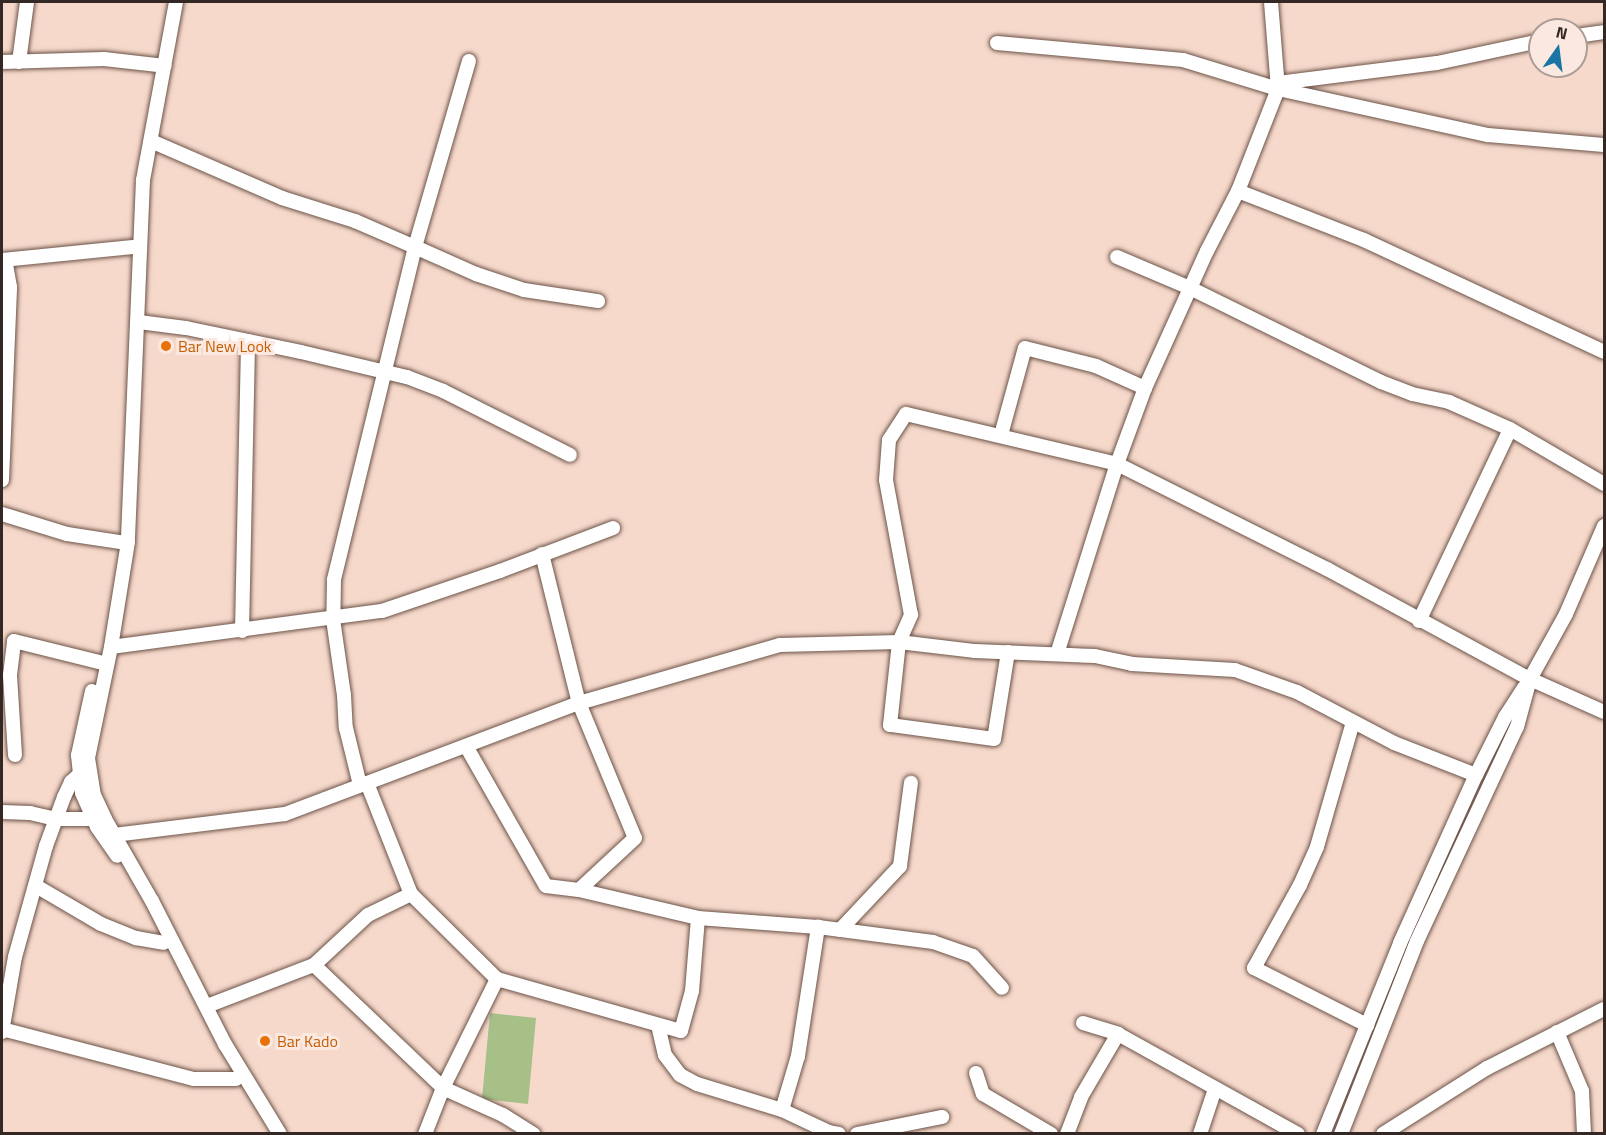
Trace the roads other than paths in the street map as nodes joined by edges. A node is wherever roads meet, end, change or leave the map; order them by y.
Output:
1 (27, 2) edge
2 (176, 2) edge
3 (1271, 2) edge
4 (1605, 32) edge
5 (1588, 34) edge
6 (997, 43) dead end
7 (1528, 44) edge
8 (469, 61) dead end
9 (2, 62) edge
10 (19, 62) junction
11 (165, 66) junction
12 (1278, 86) junction
13 (151, 141) junction
14 (1605, 145) edge
15 (143, 180) junction
16 (1238, 191) junction
17 (133, 247) junction
18 (415, 247) junction
19 (1117, 257) dead end
20 (3, 260) edge
21 (1190, 288) junction
22 (598, 301) dead end
23 (138, 322) junction
24 (249, 341) junction
25 (1605, 352) edge
26 (384, 372) junction
27 (1145, 388) junction
28 (1510, 429) junction
29 (1002, 435) junction
30 (570, 455) dead end
31 (1117, 464) junction
32 (2, 480) edge
33 (1605, 484) edge
34 (2, 514) edge
35 (1605, 526) edge
36 (613, 528) dead end
37 (120, 542) junction
38 (542, 554) junction
39 (333, 619) junction
40 (1419, 621) junction
41 (242, 631) junction
42 (899, 642) junction
43 (111, 647) junction
44 (1008, 652) junction
45 (1057, 654) junction
46 (99, 662) junction
47 (1530, 679) junction
48 (579, 703) junction
49 (1605, 712) edge
50 (1353, 722) junction
51 (466, 746) junction
52 (15, 754) dead end
53 (80, 774) junction
54 (1476, 775) junction
55 (911, 783) dead end
56 (363, 784) junction
57 (2, 812) edge
58 (55, 819) junction
59 (99, 820) junction
60 (114, 835) junction
61 (36, 886) junction
62 (579, 890) junction
63 (411, 894) junction
64 (698, 918) junction
65 (818, 927) junction
66 (840, 930) junction
67 (164, 943) junction
68 (314, 964) junction
69 (497, 979) junction
70 (1002, 988) dead end
71 (207, 1006) junction
72 (1605, 1009) edge
73 (1083, 1023) dead end
74 (658, 1025) junction
75 (1367, 1025) junction
76 (2, 1030) edge
77 (1557, 1032) junction
78 (1118, 1034) junction
79 (976, 1073) dead end
80 (236, 1078) junction
81 (443, 1088) junction
82 (1215, 1089) junction
83 (782, 1110) junction
84 (942, 1117) dead end
85 (270, 1134) edge
86 (280, 1134) edge
87 (425, 1134) edge
88 (533, 1134) edge
89 (839, 1134) edge
90 (857, 1134) edge
91 (1051, 1134) edge
92 (1067, 1134) edge
93 (1200, 1134) edge
94 (1298, 1134) edge
95 (1323, 1134) edge
96 (1341, 1134) edge
97 (1383, 1134) edge
98 (1584, 1134) edge

1 - 10 street
2 - 11 street
3 - 12 street
4 - 5 street
6 - 12 street
7 - 12 street
8 - 18 street
9 - 10 street
10 - 11 street
11 - 13 street
12 - 14 street
12 - 16 street
13 - 15 street
13 - 18 street
15 - 17 street
15 - 23 street
16 - 21 street
16 - 25 street
17 - 20 street
17 - 37 street
18 - 22 street
18 - 26 street
19 - 21 street
20 - 32 street
21 - 27 street
21 - 28 street
23 - 24 street
23 - 43 street
24 - 26 street
24 - 41 street
26 - 30 street
26 - 39 street
27 - 29 street
27 - 31 street
28 - 33 street
28 - 40 street
29 - 31 street
29 - 42 street
31 - 40 street
31 - 45 street
34 - 37 street
35 - 47 street
36 - 38 street
37 - 46 street
38 - 39 street
38 - 48 street
39 - 41 street
39 - 56 street
40 - 47 street
41 - 43 street
42 - 44 street
42 - 44 street
42 - 48 street
43 - 59 street
44 - 45 street
45 - 50 street
46 - 52 street
46 - 53 street
47 - 49 street
47 - 54 street
47 - 96 street
48 - 51 street
48 - 62 street
50 - 54 street
50 - 75 street
51 - 56 street
51 - 62 street
53 - 58 street
53 - 59 street
54 - 75 street
55 - 66 street
56 - 60 street
56 - 63 street
57 - 58 street
58 - 59 street
58 - 61 street
59 - 60 street
59 - 67 street
60 - 71 street
61 - 67 street
61 - 76 street
62 - 64 street
63 - 68 street
63 - 69 street
64 - 65 street
64 - 74 street
65 - 66 street
65 - 83 street
66 - 70 street
67 - 80 street
68 - 71 street
68 - 81 street
69 - 74 street
69 - 81 street
71 - 86 street
72 - 77 street
73 - 78 street
74 - 83 street
75 - 95 street
76 - 80 street
77 - 97 street
77 - 98 street
78 - 82 street
78 - 92 street
79 - 91 street
80 - 85 street
81 - 87 street
81 - 88 street
82 - 93 street
82 - 94 street
83 - 89 street
84 - 90 street

